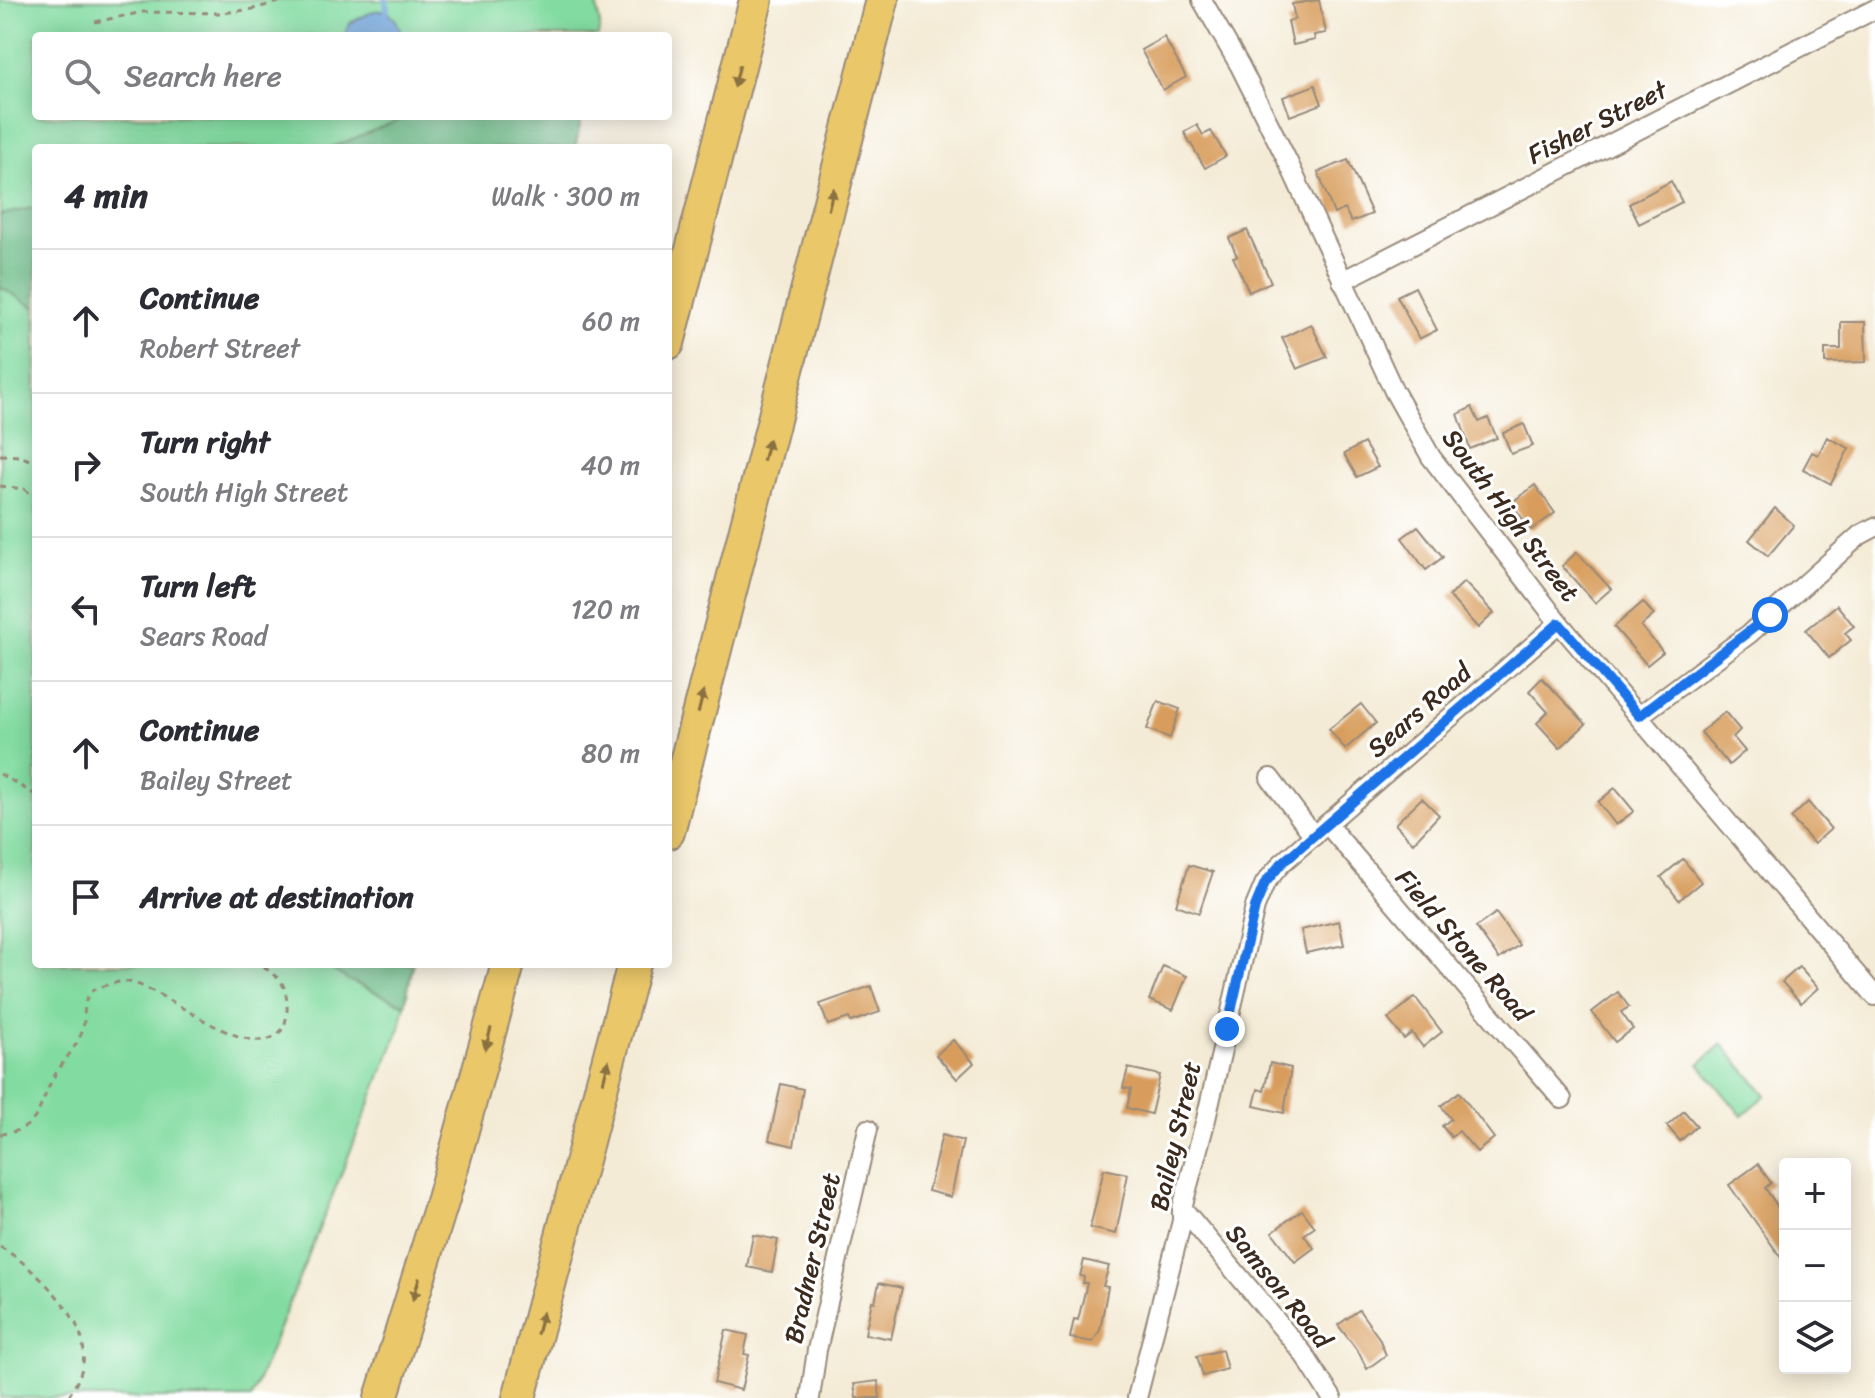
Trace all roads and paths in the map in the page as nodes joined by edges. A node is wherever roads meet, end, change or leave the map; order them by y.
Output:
1 (286, 0) edge
2 (756, 0) edge
3 (882, 0) edge
4 (1202, 0) edge
5 (1875, 9) edge
6 (95, 22) dead end
7 (1342, 281) junction
8 (672, 327) edge
9 (0, 455) edge
10 (32, 461) edge
11 (0, 486) edge
12 (32, 495) edge
13 (1875, 515) edge
14 (1868, 531) edge
15 (1559, 623) junction
16 (1639, 716) junction
17 (0, 774) edge
18 (1270, 778) dead end
19 (32, 793) edge
20 (672, 816) edge
21 (1320, 830) junction
22 (264, 968) edge
23 (507, 968) edge
24 (633, 968) edge
25 (1875, 996) edge
26 (1562, 1099) dead end
27 (868, 1129) dead end
28 (0, 1134) edge
29 (1182, 1208) junction
30 (0, 1247) edge
31 (67, 1398) edge
32 (381, 1398) edge
33 (519, 1398) edge
34 (810, 1398) edge
35 (1137, 1398) edge
36 (1332, 1398) edge

1 - 6 path
2 -> 8 highway
20 -> 3 highway
4 - 7 street, South High Street
5 - 7 street, Fisher Street
7 - 15 street, South High Street
9 - 10 path
11 - 12 path
13 - 14 street
14 - 16 street
15 - 16 street, South High Street
15 - 21 street, Sears Road
16 - 25 street, South High Street
17 - 19 path
18 - 21 street
21 - 26 street, Field Stone Road
21 - 29 street, Bailey Street
22 - 28 path
23 -> 32 highway
33 -> 24 highway
27 - 34 street, Bradner Street
29 - 35 street, Bailey Street
29 - 36 street, Samson Road
30 - 31 path

